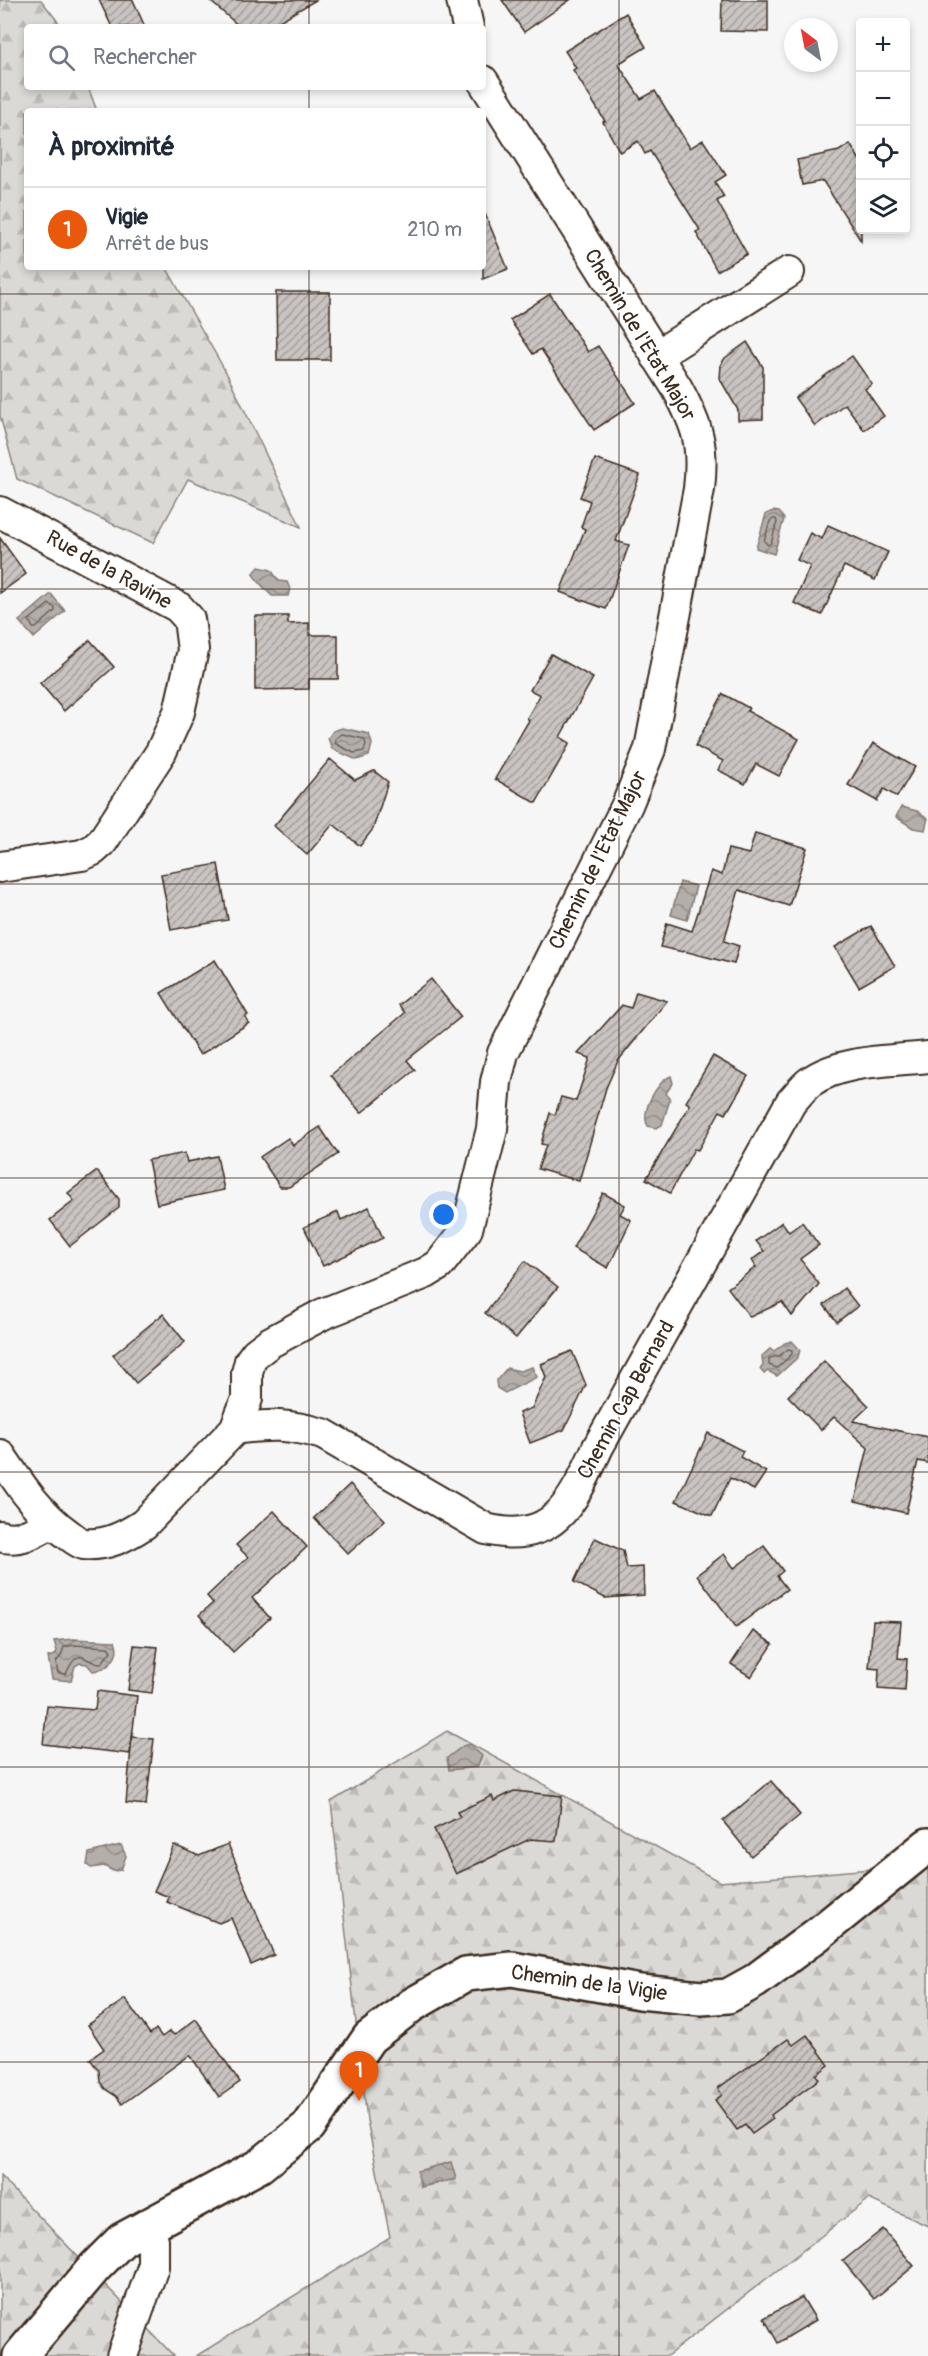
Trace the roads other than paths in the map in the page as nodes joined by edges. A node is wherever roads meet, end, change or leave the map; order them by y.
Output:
1 (462, 0) edge
2 (467, 24) edge
3 (486, 86) edge
4 (789, 272) dead end
5 (656, 356) junction
6 (0, 512) edge
7 (0, 867) edge
8 (928, 1057) edge
9 (235, 1429) junction
10 (0, 1455) edge
11 (51, 1522) junction
12 (0, 1536) edge
13 (928, 1845) edge
14 (148, 2224) junction
15 (20, 2356) edge
16 (122, 2356) edge

1 - 2 street
3 - 5 street, Chemin de l'Etat Major
4 - 5 street
5 - 9 street, Chemin de l'Etat Major
6 - 7 street, Rue de la Ravine
8 - 9 street, Chemin Cap Bernard
9 - 11 street, Chemin de l'Etat Major
10 - 11 street, Chemin de l'Etat Major
11 - 12 street
13 - 14 street, Chemin de la Vigie
14 - 15 street, Chemin de la Vigie
14 - 16 street

